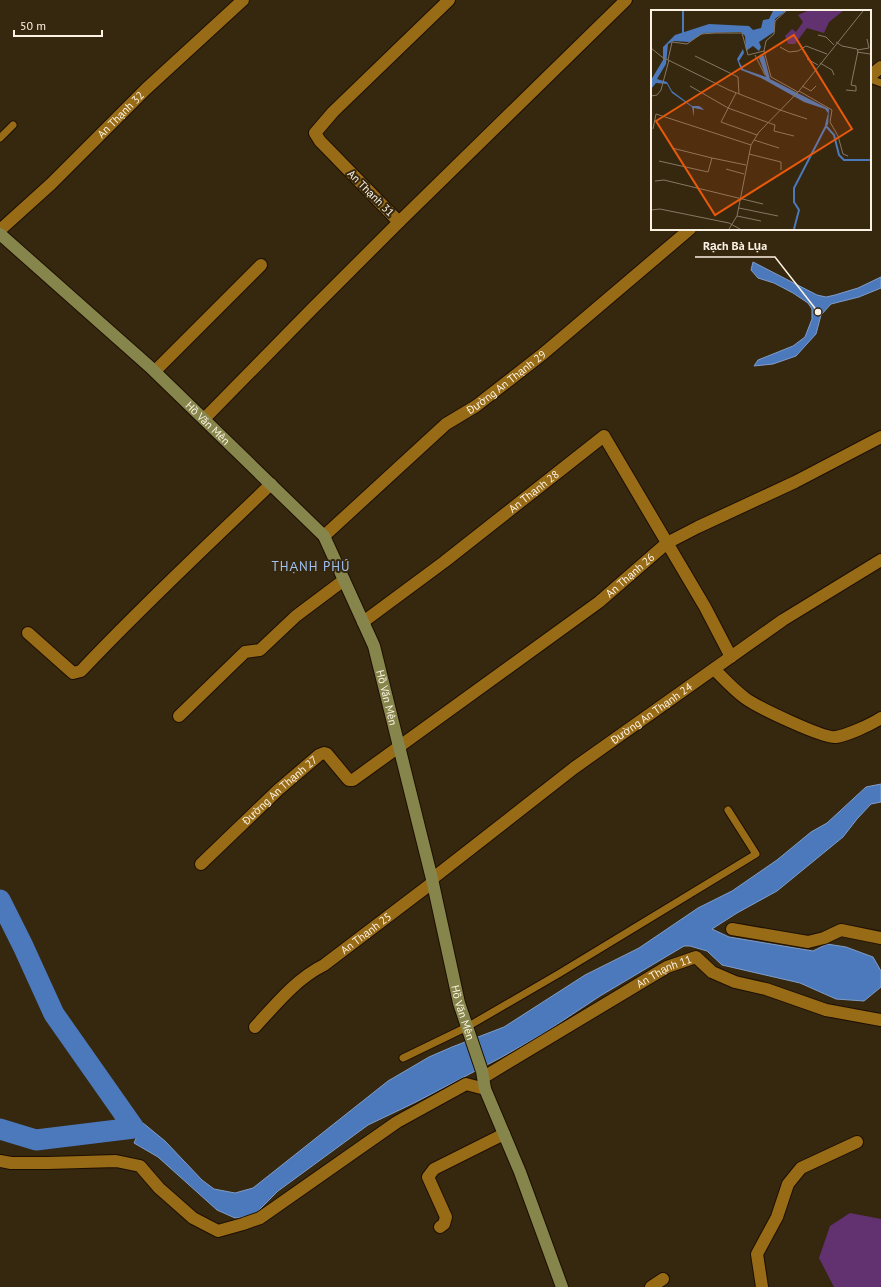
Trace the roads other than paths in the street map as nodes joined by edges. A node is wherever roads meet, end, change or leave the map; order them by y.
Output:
1 (243, 0) edge
2 (449, 0) edge
3 (626, 0) edge
4 (881, 67) edge
5 (871, 75) edge
6 (871, 80) edge
7 (881, 83) edge
8 (13, 124) dead end
9 (0, 138) edge
10 (399, 222) junction
11 (0, 230) edge
12 (689, 230) edge
13 (0, 234) edge
14 (261, 265) dead end
15 (155, 371) junction
16 (204, 419) junction
17 (881, 437) edge
18 (271, 484) junction
19 (324, 536) junction
20 (667, 543) junction
21 (881, 560) edge
22 (344, 580) junction
23 (363, 622) junction
24 (28, 633) dead end
25 (731, 657) junction
26 (714, 669) junction
27 (179, 716) dead end
28 (881, 718) edge
29 (399, 748) junction
30 (728, 810) dead end
31 (201, 864) dead end
32 (432, 881) junction
33 (732, 929) dead end
34 (881, 938) edge
35 (881, 1020) edge
36 (255, 1027) dead end
37 (468, 1031) junction
38 (403, 1058) dead end
39 (483, 1074) junction
40 (485, 1089) junction
41 (504, 1134) junction
42 (857, 1142) dead end
43 (0, 1161) edge
44 (440, 1227) dead end
45 (663, 1278) dead end
46 (562, 1287) edge
47 (651, 1287) edge
48 (762, 1287) edge

1 - 11 street, An Thạnh 32
2 - 10 street, An Thạnh 31
3 - 10 street
4 - 5 street
6 - 7 lane
8 - 9 lane
10 - 16 street, An Thạnh 31
12 - 19 street, Đường An Thạnh 29
13 - 15 street, Hồ Văn Mên
14 - 15 street
15 - 16 street, Hồ Văn Mên
16 - 18 street, Hồ Văn Mên
17 - 20 street, An Thạnh 26
18 - 19 street, Hồ Văn Mên
18 - 24 street
19 - 22 street, Hồ Văn Mên
20 - 23 street, An Thạnh 28
20 - 25 street
20 - 29 street, An Thạnh 26
21 - 25 street, Đường An Thạnh 24
22 - 23 street, Hồ Văn Mên
22 - 27 street
23 - 29 street, Hồ Văn Mên
25 - 26 street, Đường An Thạnh 24
26 - 28 street
26 - 32 street, Đường An Thạnh 24
29 - 31 street, Đường An Thạnh 27
29 - 32 street, Hồ Văn Mên
30 - 37 lane
32 - 36 street, An Thạnh 25
32 - 37 street, Hồ Văn Mên
33 - 34 street
35 - 39 street, An Thạnh 11
37 - 38 lane
37 - 39 street, Hồ Văn Mên
39 - 40 street, Hồ Văn Mên
40 - 41 street, Hồ Văn Mên
40 - 43 street
41 - 44 street
41 - 46 street, Hồ Văn Mên
42 - 48 street
45 - 47 street

